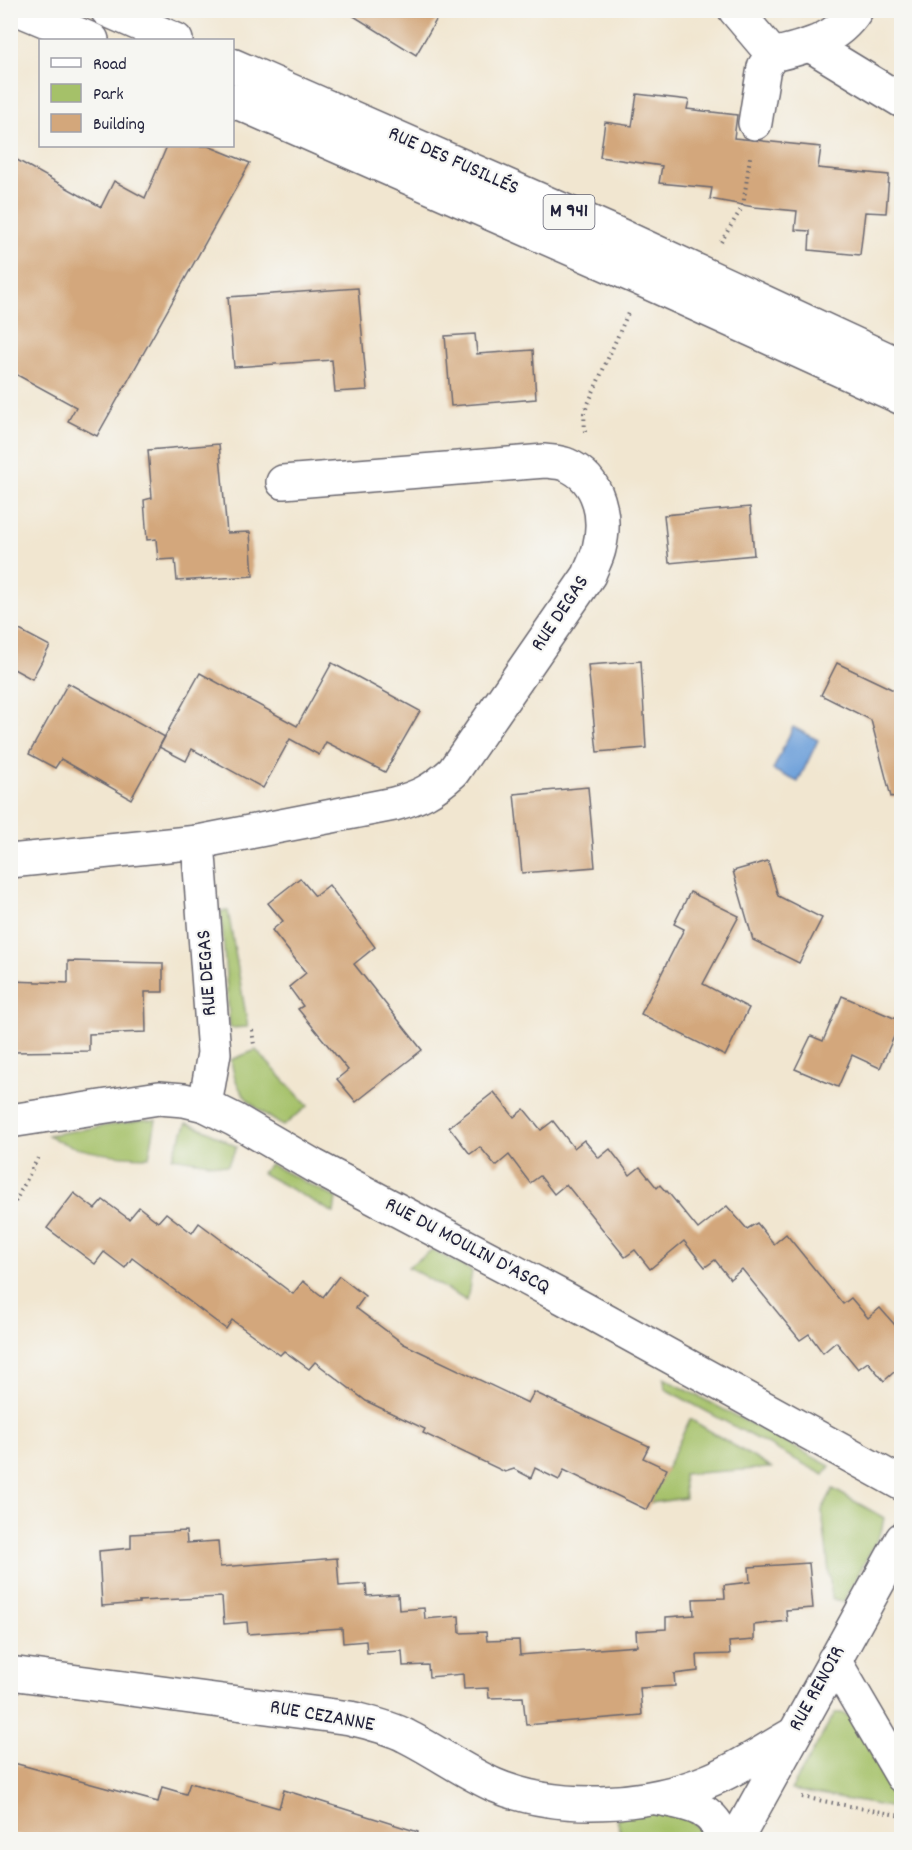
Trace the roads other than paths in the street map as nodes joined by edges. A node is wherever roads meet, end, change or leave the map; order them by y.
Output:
1 (20, 10) edge
2 (107, 10) edge
3 (735, 10) edge
4 (855, 10) edge
5 (90, 39) edge
6 (174, 39) edge
7 (810, 45) junction
8 (772, 55) junction
9 (234, 66) edge
10 (902, 100) edge
11 (234, 101) edge
12 (755, 123) road end
13 (902, 366) edge
14 (902, 398) edge
15 (283, 482) dead end
16 (198, 842) junction
17 (10, 861) edge
18 (205, 1104) junction
19 (25, 1118) edge
20 (902, 1484) edge
21 (902, 1539) edge
22 (834, 1660) junction
23 (10, 1673) edge
24 (792, 1735) junction
25 (902, 1776) edge
26 (655, 1797) junction
27 (724, 1839) edge
28 (736, 1839) edge

1 - 5 street
2 - 6 street
3 - 8 street
4 - 7 street
7 - 8 street
7 - 10 street
8 - 12 street
9 - 13 street, RUE DES FUSILLÉS / M 941
11 - 14 street, RUE DES FUSILLÉS / M 941
15 - 16 street, RUE DEGAS
16 - 17 street, RUE DEGAS
16 - 18 street, RUE DEGAS
18 - 19 street, RUE DU MOULIN D'ASCQ
18 - 20 street, RUE DU MOULIN D'ASCQ
21 - 22 street, RUE RENOIR
22 - 24 street, RUE RENOIR
22 - 25 street
23 - 26 street, RUE CEZANNE
24 - 26 street, RUE CEZANNE
24 - 28 street, RUE RENOIR
26 - 27 street, RUE CEZANNE

